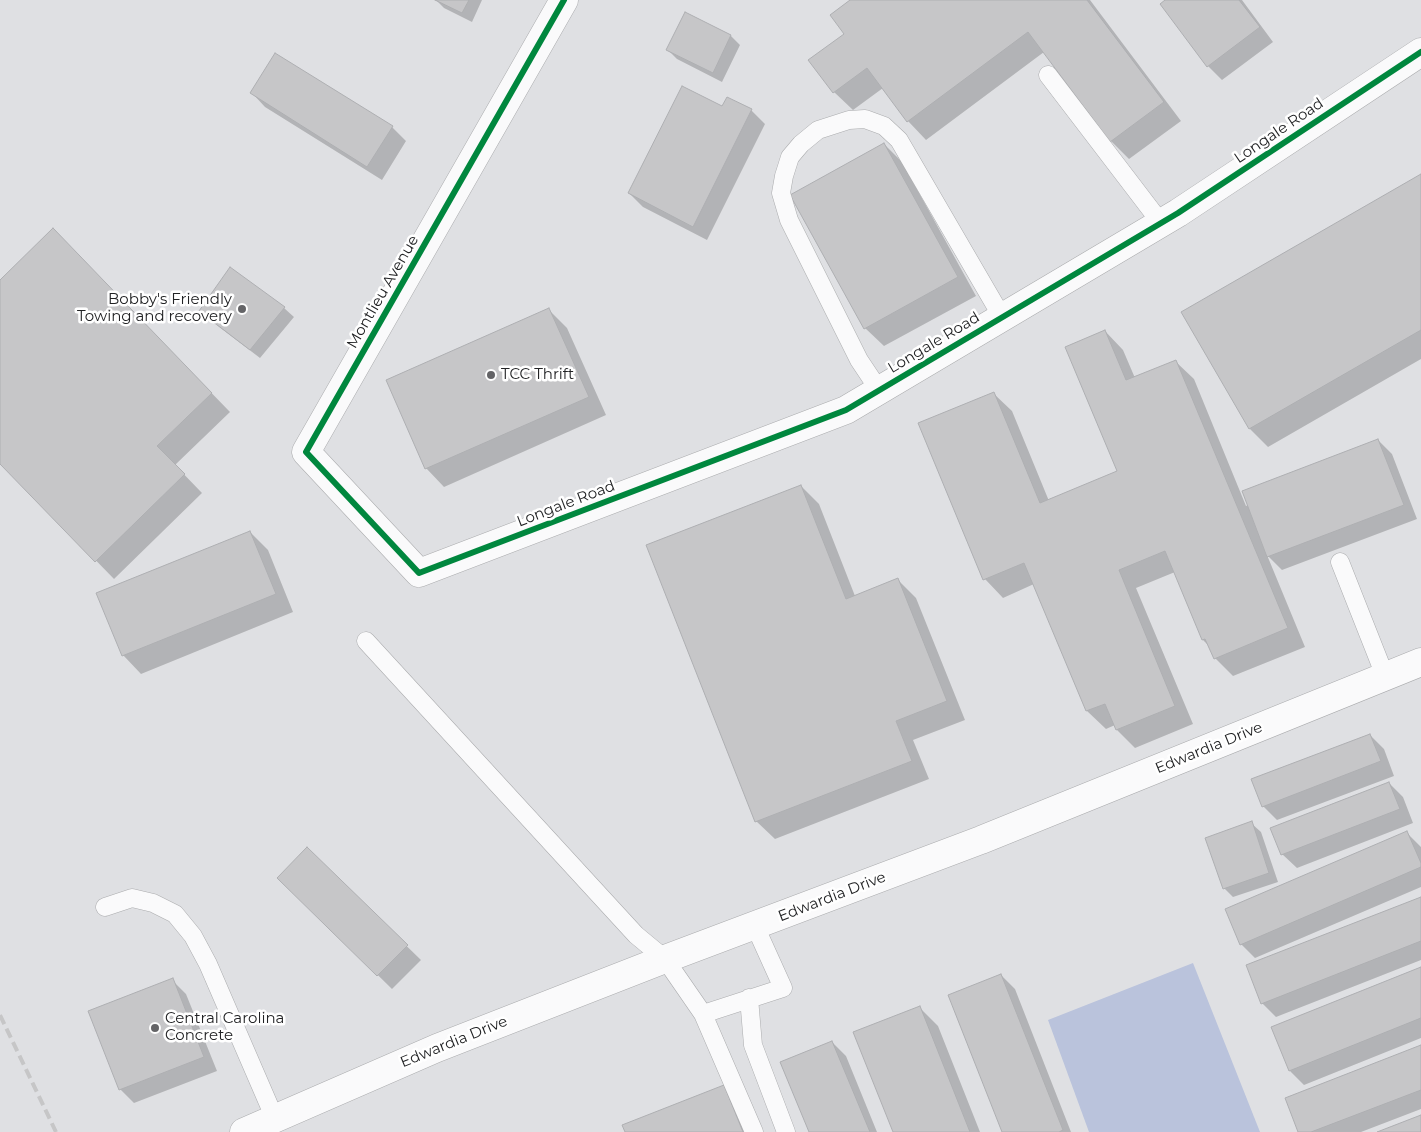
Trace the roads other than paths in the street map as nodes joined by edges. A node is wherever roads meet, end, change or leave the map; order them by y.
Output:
1 (564, 0) edge
2 (1421, 52) edge
3 (1048, 75) dead end
4 (1161, 223) junction
5 (1002, 318) junction
6 (879, 390) junction
7 (1340, 562) dead end
8 (419, 573) joint
9 (366, 641) dead end
10 (1421, 662) edge
11 (1386, 676) junction
12 (105, 907) dead end
13 (755, 926) junction
14 (665, 959) junction
15 (749, 998) junction
16 (703, 1014) junction
17 (275, 1119) junction
18 (244, 1132) edge
19 (754, 1132) edge
20 (786, 1132) edge

1 - 8 street, Montlieu Avenue
2 - 4 street, Longale Road
3 - 4 lane
4 - 5 street, Longale Road
5 - 6 street, Longale Road
5 - 6 lane
6 - 8 street, Longale Road
7 - 11 lane
9 - 14 lane
10 - 11 street, Edwardia Drive
11 - 13 street, Edwardia Drive
12 - 17 lane
13 - 14 street, Edwardia Drive
13 - 15 lane
14 - 16 lane
14 - 17 street, Edwardia Drive
15 - 16 lane
15 - 20 lane
16 - 19 lane
17 - 18 street, Edwardia Drive

